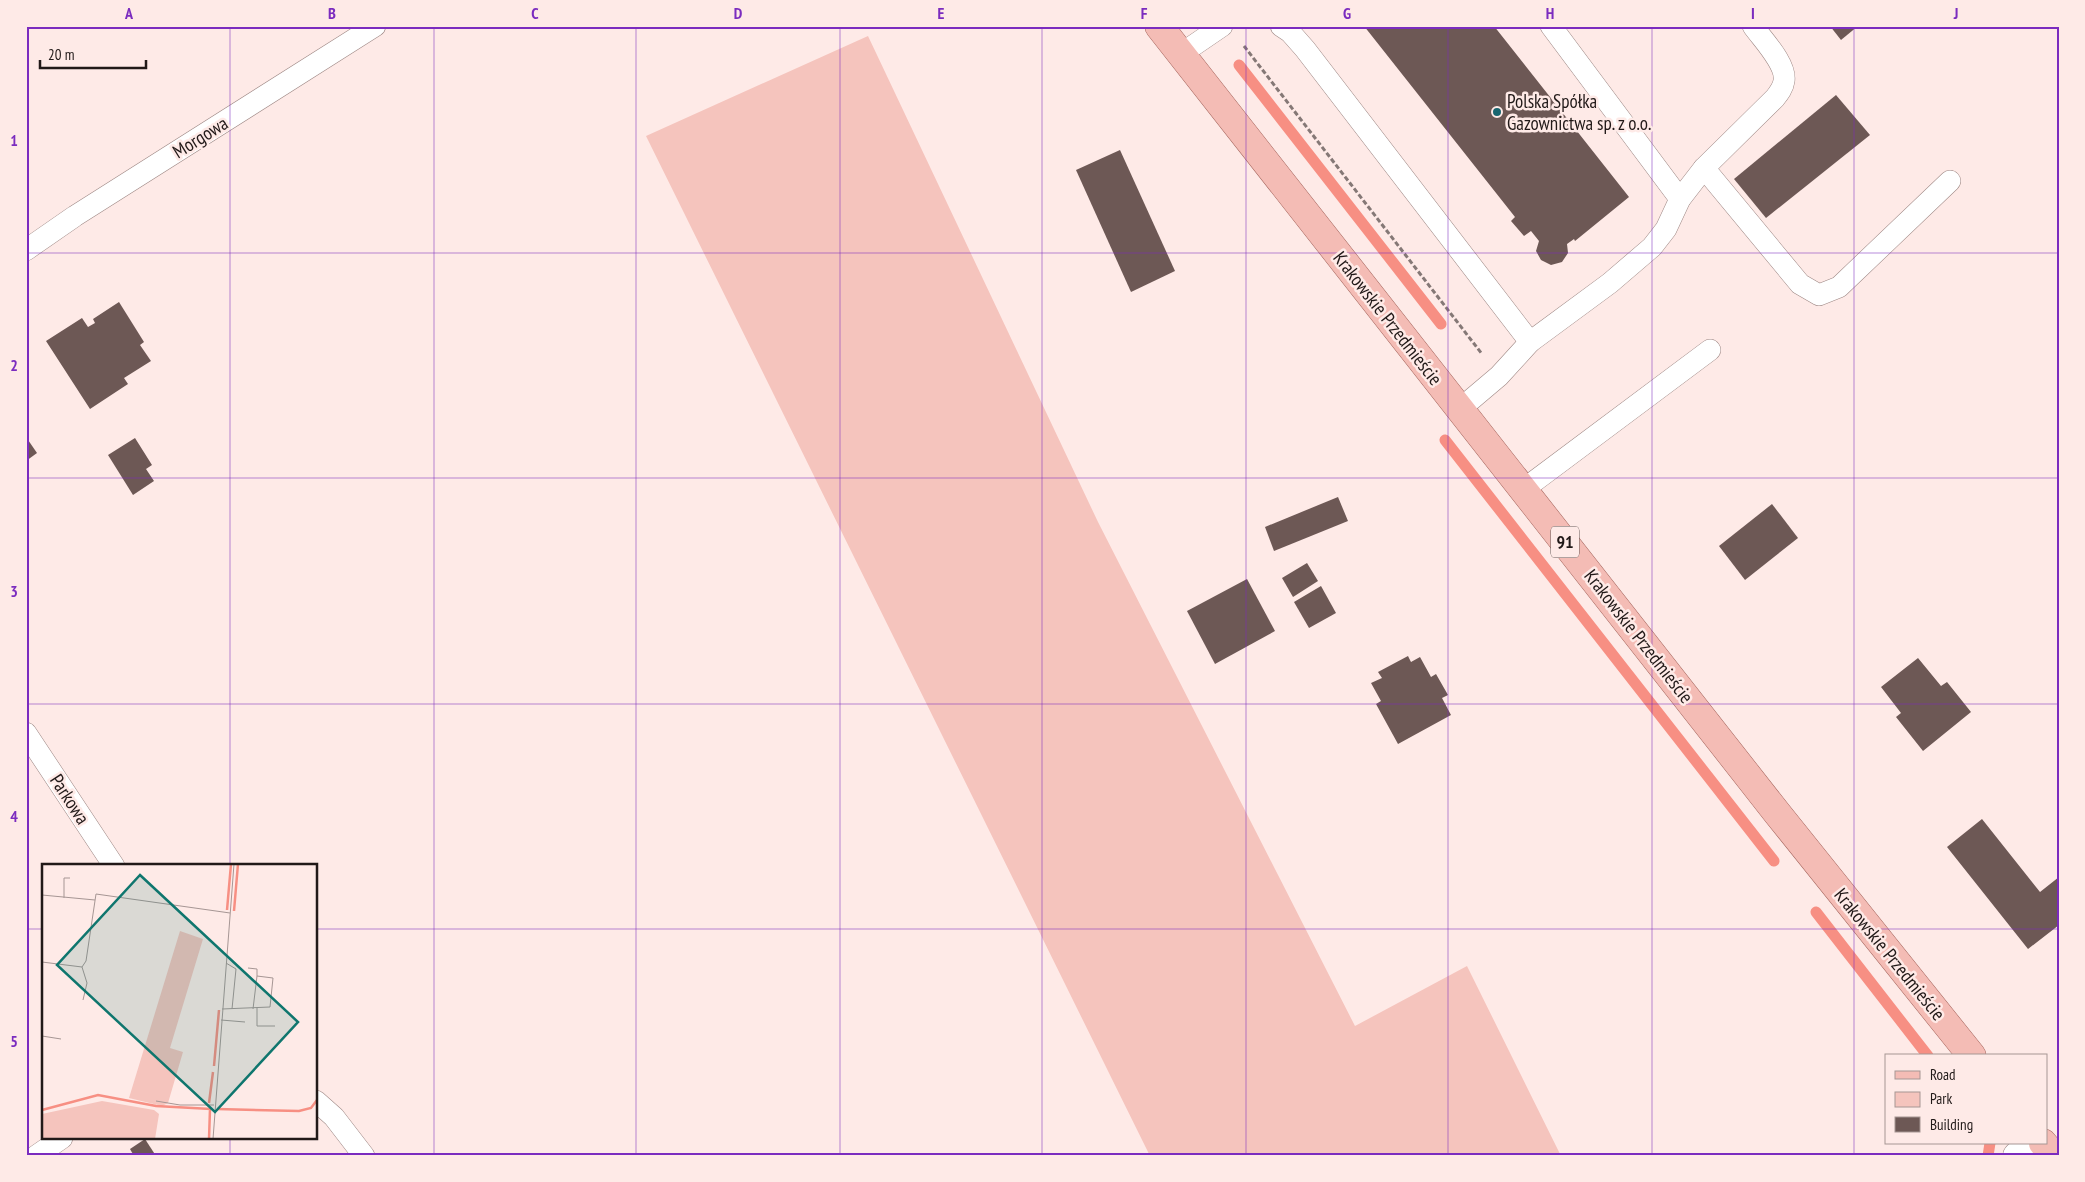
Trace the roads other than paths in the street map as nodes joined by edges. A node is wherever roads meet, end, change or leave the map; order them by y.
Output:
1 (375, 26) edge
2 (1159, 26) edge
3 (1222, 26) edge
4 (1281, 26) edge
5 (1551, 26) edge
6 (1752, 26) edge
7 (1181, 54) junction
8 (1704, 168) junction
9 (1950, 181) dead end
10 (1680, 199) junction
11 (26, 250) edge
12 (1530, 342) junction
13 (1710, 350) dead end
14 (1460, 409) junction
15 (1524, 489) junction
16 (26, 733) edge
17 (113, 864) edge
18 (1970, 1054) edge
19 (318, 1103) edge
20 (59, 1140) edge
21 (2029, 1144) edge
22 (2044, 1144) edge
23 (36, 1156) edge
24 (364, 1156) edge
25 (2017, 1156) edge
26 (2054, 1156) edge

1 - 11 lane, Morgowa
2 - 7 main road, Krakowskie Przedmieście / 91
3 - 7 lane
4 - 12 lane
5 - 10 lane
6 - 8 lane
7 - 14 main road, Krakowskie Przedmieście / 91
8 - 9 lane
8 - 10 lane
10 - 12 lane
12 - 14 lane
13 - 15 lane
14 - 15 main road, Krakowskie Przedmieście / 91
15 - 18 main road, Krakowskie Przedmieście / 91
16 - 17 lane, Parkowa
19 - 24 lane
20 - 23 lane
21 - 25 street
22 - 26 main road

